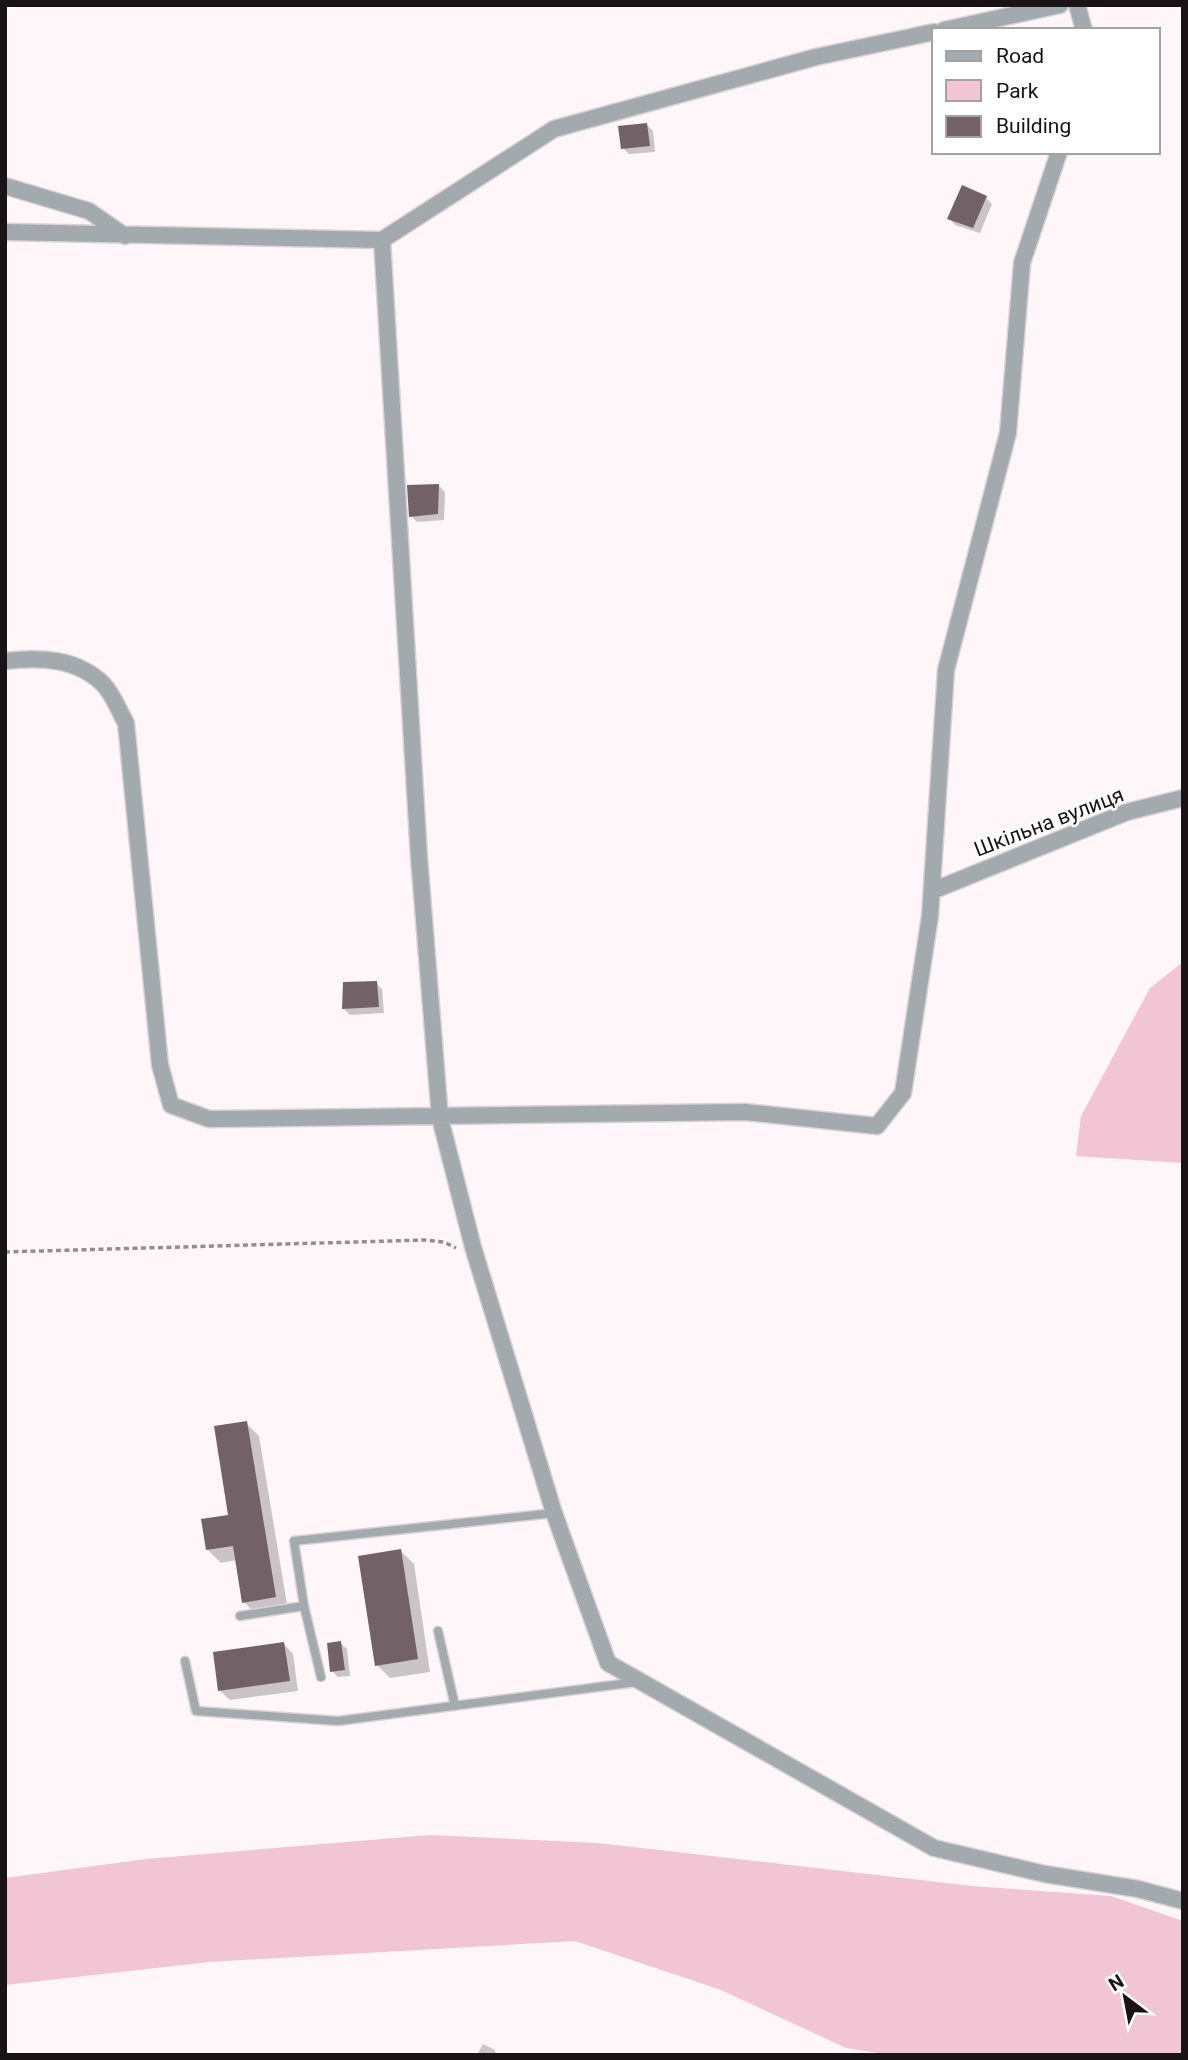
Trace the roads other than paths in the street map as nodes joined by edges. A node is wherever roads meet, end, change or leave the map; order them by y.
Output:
1 (1060, 5) edge
2 (1077, 5) edge
3 (953, 28) edge
4 (1083, 28) edge
5 (932, 32) edge
6 (1058, 154) edge
7 (5, 186) edge
8 (5, 232) edge
9 (125, 236) junction
10 (382, 240) junction
11 (5, 661) edge
12 (1183, 798) edge
13 (932, 891) junction
14 (440, 1118) junction
15 (554, 1513) junction
16 (304, 1606) junction
17 (240, 1616) dead end
18 (438, 1631) dead end
19 (185, 1661) dead end
20 (321, 1677) dead end
21 (640, 1681) junction
22 (454, 1706) junction
23 (1183, 1901) edge

1 - 3 street
2 - 4 street
5 - 10 street
6 - 13 street
7 - 9 street
8 - 9 street
9 - 10 street
10 - 14 street
11 - 14 street
12 - 13 street, Шкільна вулиця
13 - 14 street
14 - 15 street
15 - 16 lane
15 - 21 street
16 - 17 lane
16 - 20 lane
18 - 22 lane
19 - 22 lane
21 - 22 lane
21 - 23 street

